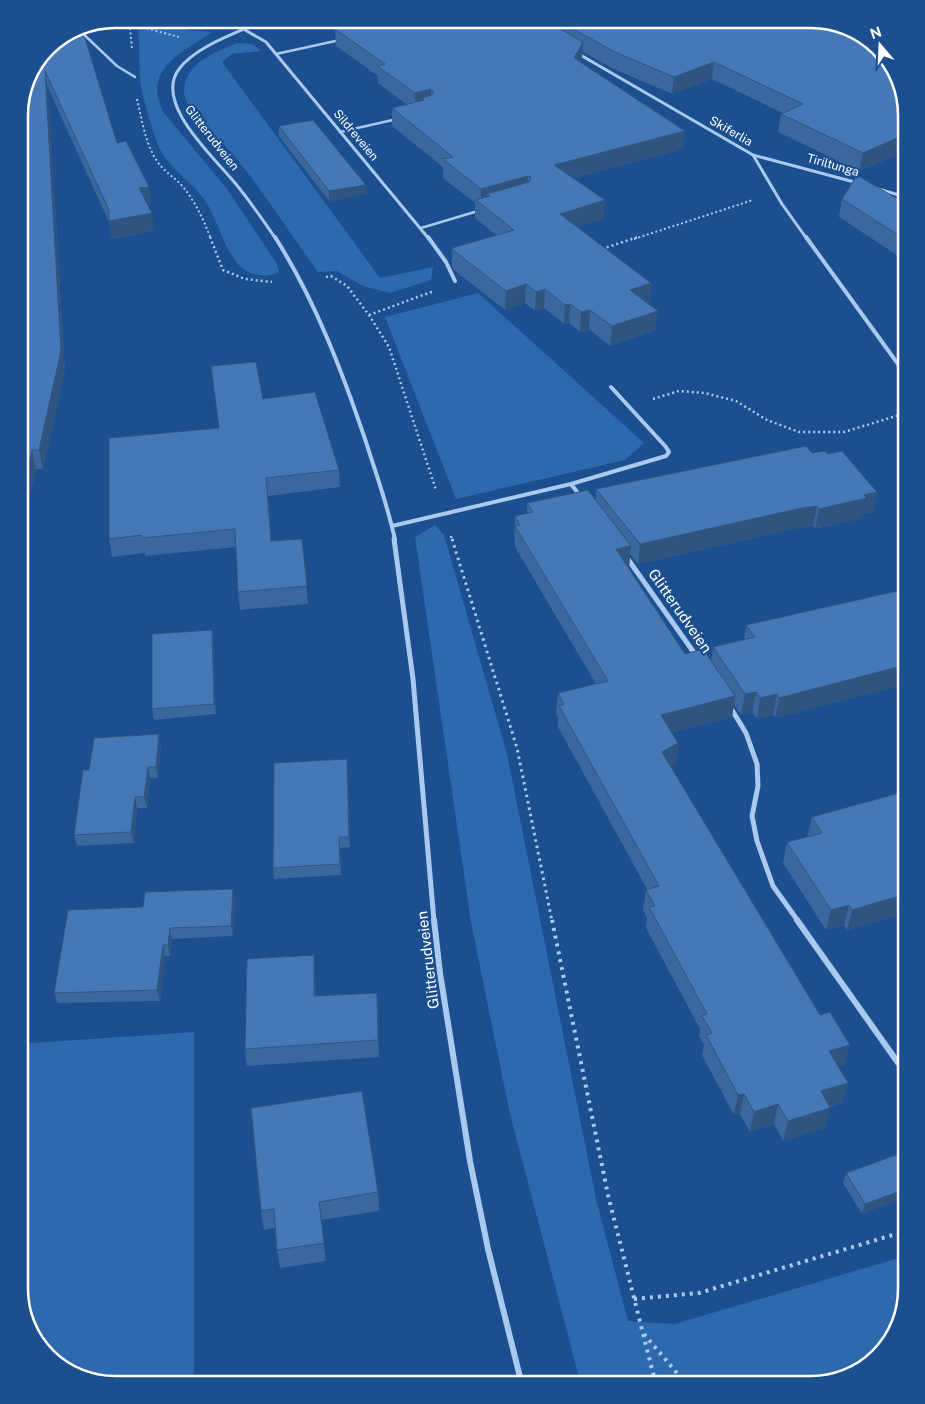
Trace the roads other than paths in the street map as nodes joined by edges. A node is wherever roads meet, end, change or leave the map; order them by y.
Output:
1 (250, 28) edge
2 (246, 30) junction
3 (83, 34) edge
4 (342, 40) edge
5 (576, 52) edge
6 (276, 54) junction
7 (134, 77) road end
8 (403, 117) edge
9 (340, 132) junction
10 (753, 155) junction
11 (860, 183) edge
12 (869, 186) edge
13 (898, 195) edge
14 (482, 210) edge
15 (421, 228) junction
16 (455, 281) road end
17 (898, 364) edge
18 (611, 387) dead end
19 (571, 484) junction
20 (583, 500) edge
21 (392, 526) junction
22 (619, 547) edge
23 (703, 666) edge
24 (725, 698) edge
25 (898, 1063) edge
26 (520, 1376) edge

1 - 2 street
2 - 6 street, Sildreveien
2 - 21 street, Glitterudveien
3 - 7 lane
4 - 6 lane
5 - 10 street, Skiferlia
6 - 9 street, Sildreveien
8 - 9 lane
9 - 15 street, Sildreveien
10 - 11 street, Tiriltunga
10 - 17 street, Skiferlia
12 - 13 street, Tiriltunga
14 - 15 lane
15 - 16 street, Sildreveien
18 - 19 street
19 - 20 street
19 - 21 street
21 - 26 street, Glitterudveien
22 - 23 street, Glitterudveien
24 - 25 street

